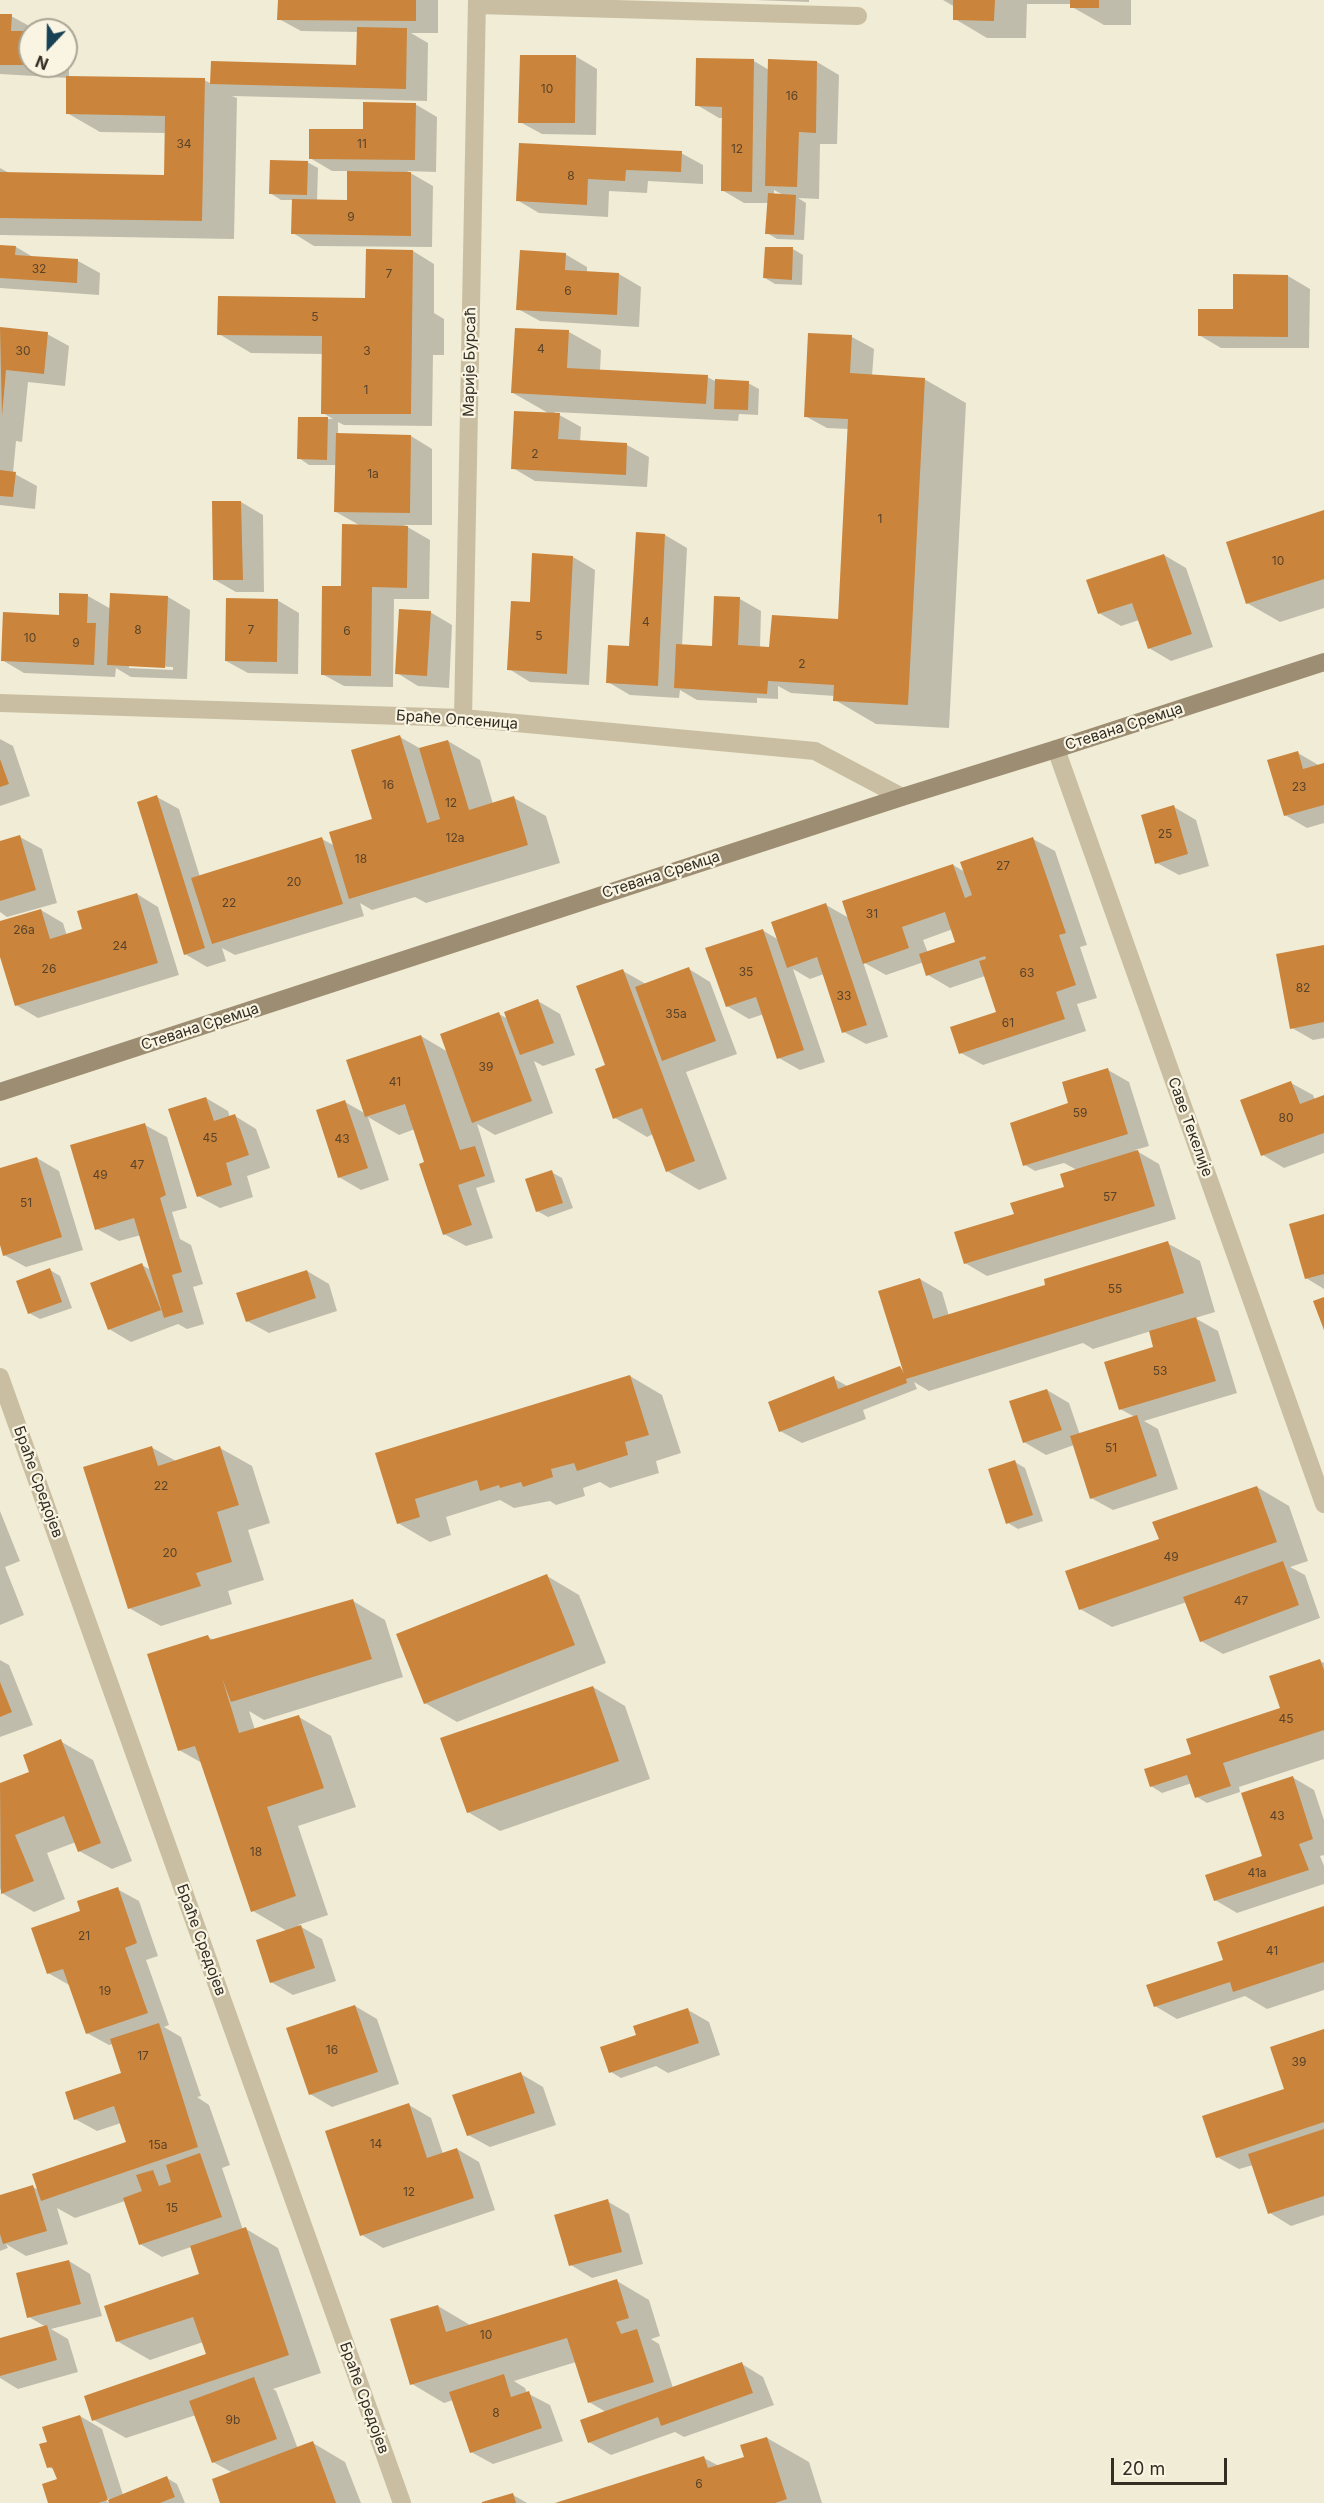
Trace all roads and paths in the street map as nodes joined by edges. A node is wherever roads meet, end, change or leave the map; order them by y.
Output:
1 (477, 3) edge
2 (858, 16) dead end
3 (1324, 662) edge
4 (0, 703) edge
5 (463, 718) junction
6 (1056, 749) junction
7 (902, 796) junction
8 (0, 1092) edge
9 (0, 1377) edge
10 (1324, 1504) edge
11 (402, 2503) edge

1 - 2 street, Марије Бурсаћ
1 - 5 street, Марије Бурсаћ
3 - 6 street, Стевана Сремца
4 - 5 street, Браће Опсеница
5 - 7 street, Браће Опсеница
6 - 7 street, Стевана Сремца
6 - 10 street, Саве Текелије
7 - 8 street, Стевана Сремца
9 - 11 street, Браће Средојев

